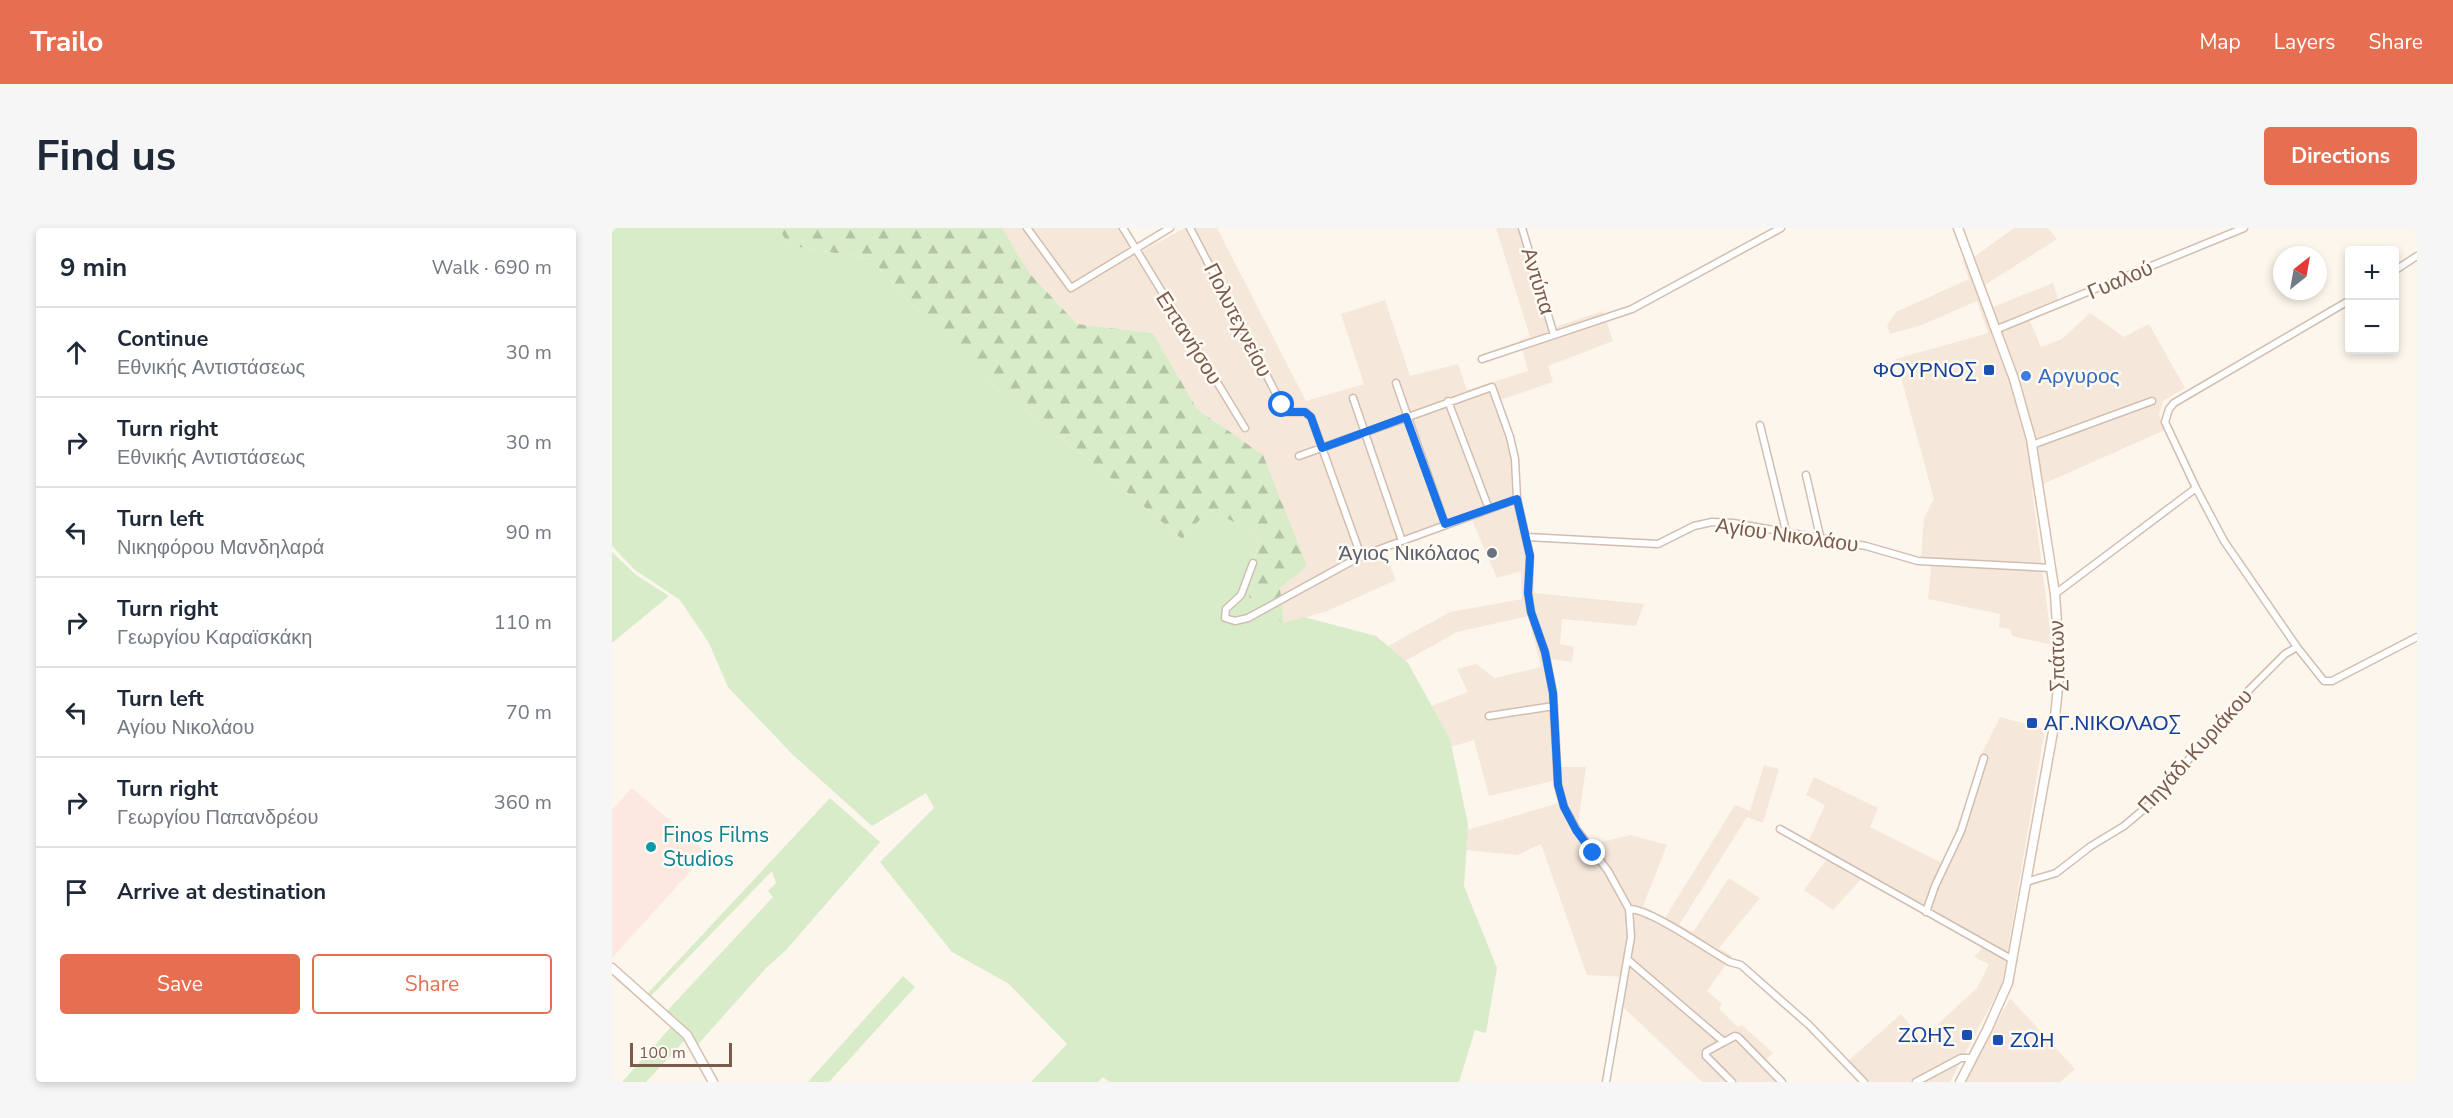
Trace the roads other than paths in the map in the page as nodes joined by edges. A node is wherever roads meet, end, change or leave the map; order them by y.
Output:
1 (1027, 228) edge
2 (1123, 228) edge
3 (1170, 228) edge
4 (1190, 228) edge
5 (1522, 228) edge
6 (1781, 228) edge
7 (1958, 228) edge
8 (2244, 228) edge
9 (1135, 247) junction
10 (2417, 256) edge
11 (2399, 268) edge
12 (2345, 302) edge
13 (1995, 330) junction
14 (1554, 335) junction
15 (1482, 359) dead end
16 (1395, 383) dead end
17 (1353, 398) dead end
18 (1448, 401) junction
19 (2152, 401) dead end
20 (1406, 417) junction
21 (1760, 425) dead end
22 (1245, 428) dead end
23 (1365, 430) junction
24 (2032, 445) junction
25 (1322, 448) junction
26 (1299, 456) dead end
27 (1806, 475) dead end
28 (2196, 488) junction
29 (1517, 499) junction
30 (1489, 509) junction
31 (1445, 524) junction
32 (1786, 531) junction
33 (1820, 536) junction
34 (1527, 537) junction
35 (1402, 541) junction
36 (1361, 556) junction
37 (1253, 563) dead end
38 (2051, 568) junction
39 (2055, 594) junction
40 (2417, 637) edge
41 (2297, 647) junction
42 (1554, 706) junction
43 (1490, 716) dead end
44 (1984, 758) dead end
45 (1780, 828) dead end
46 (2026, 882) junction
47 (1629, 909) junction
48 (1926, 912) junction
49 (1628, 960) junction
50 (2013, 960) junction
51 (612, 968) edge
52 (1724, 1042) junction
53 (1973, 1058) junction
54 (713, 1082) edge
55 (1606, 1082) edge
56 (1732, 1082) edge
57 (1782, 1082) edge
58 (1864, 1082) edge
59 (1916, 1082) edge
60 (1960, 1082) edge

1 - 9 street
2 - 9 street, Επτανήσου
3 - 9 street
4 - 25 street, Πολυτεχνείου
5 - 14 street, Αντύπα
6 - 14 street
7 - 13 main road, Σπάτων
8 - 13 street, Γυαλού
9 - 22 street, Επτανήσου
10 - 11 street
12 - 28 street
13 - 24 main road, Σπάτων
14 - 15 street
16 - 20 street
17 - 23 street
18 - 20 street
18 - 29 street
18 - 30 street
19 - 24 street
20 - 23 street
20 - 31 street
21 - 32 street
23 - 25 street
23 - 35 street
24 - 38 main road, Σπάτων
25 - 26 street
25 - 36 street
27 - 33 street
28 - 39 street
28 - 41 street
29 - 30 street
29 - 34 street
30 - 31 street
31 - 35 street
32 - 33 street, Αγίου Νικολάου
32 - 34 street, Αγίου Νικολάου
33 - 38 street, Αγίου Νικολάου
34 - 42 street
35 - 36 street
36 - 37 street
38 - 39 main road, Σπάτων
39 - 46 main road, Σπάτων
40 - 41 street
41 - 46 street, Πηγάδι Κυριάκου
42 - 43 street
42 - 47 street
44 - 48 street
45 - 48 street
46 - 50 main road, Σπάτων
47 - 49 street
47 - 58 street
48 - 50 street
49 - 52 street
49 - 55 street
50 - 53 main road, Σπάτων
51 - 54 main road
52 - 56 street
52 - 57 street
53 - 59 street
53 - 60 main road, Σπάτων

